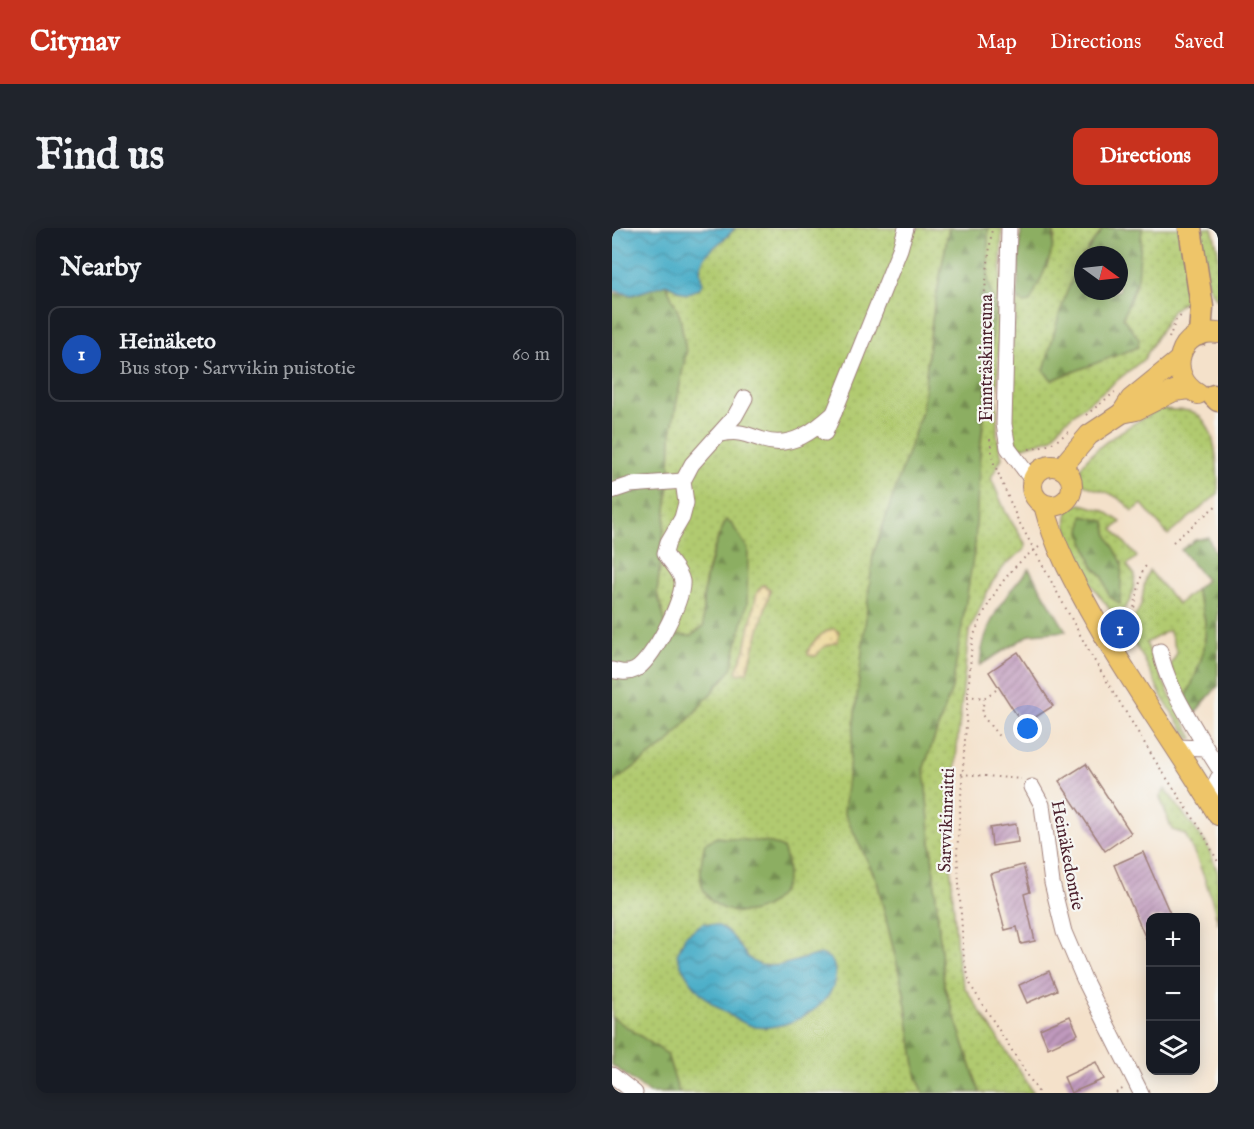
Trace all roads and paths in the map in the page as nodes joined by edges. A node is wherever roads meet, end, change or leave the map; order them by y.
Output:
1 (906, 228) edge
2 (992, 228) edge
3 (1009, 228) edge
4 (1190, 228) edge
5 (1202, 307) junction
6 (1209, 333) edge
7 (1166, 344) dead end
8 (1179, 360) junction
9 (1122, 386) dead end
10 (1190, 389) junction
11 (1217, 397) edge
12 (745, 398) dead end
13 (834, 413) junction
14 (1122, 413) junction
15 (1086, 416) dead end
16 (988, 421) dead end
17 (1077, 424) dead end
18 (990, 431) dead end
19 (825, 433) dead end
20 (722, 434) junction
21 (1029, 449) dead end
22 (1061, 468) junction
23 (997, 474) dead end
24 (1032, 480) junction
25 (683, 481) junction
26 (612, 491) edge
27 (1218, 504) edge
28 (1044, 505) junction
29 (1173, 542) dead end
30 (1036, 549) dead end
31 (1146, 566) dead end
32 (1116, 623) dead end
33 (1160, 651) dead end
34 (612, 670) edge
35 (999, 688) dead end
36 (967, 696) junction
37 (984, 698) junction
38 (1001, 739) dead end
39 (1175, 747) junction
40 (1206, 748) junction
41 (1218, 766) edge
42 (961, 774) junction
43 (1218, 778) edge
44 (1032, 787) joint
45 (1214, 808) edge
46 (612, 1075) edge
47 (635, 1093) edge
48 (1039, 1093) edge
49 (1141, 1093) edge

1 - 13 street
2 - 16 path
3 - 24 street, Finnträskinreuna
4 - 5 highway
5 - 6 highway
5 - 7 path
6 - 8 main road
8 - 10 main road
8 - 14 main road
9 - 15 path
10 - 11 main road
10 - 14 main road
12 - 20 street
13 - 19 street
13 - 20 street
14 - 22 main road
17 - 21 path
18 - 23 path
20 - 25 street
22 - 24 main road
22 - 28 main road
24 - 28 main road
25 - 26 street
25 - 34 street
27 - 29 path
28 - 39 main road
30 - 36 path, Sarvvikinraitti
31 - 32 path
33 - 40 street
35 - 37 path
36 - 37 path
36 - 42 path, Sarvvikinraitti
37 - 38 path
39 - 40 street
39 - 45 main road
40 - 41 street
42 - 44 path
42 - 48 path, Sarvvikinraitti
43 - 45 street
44 - 49 street, Heinäkedontie
46 - 47 street

